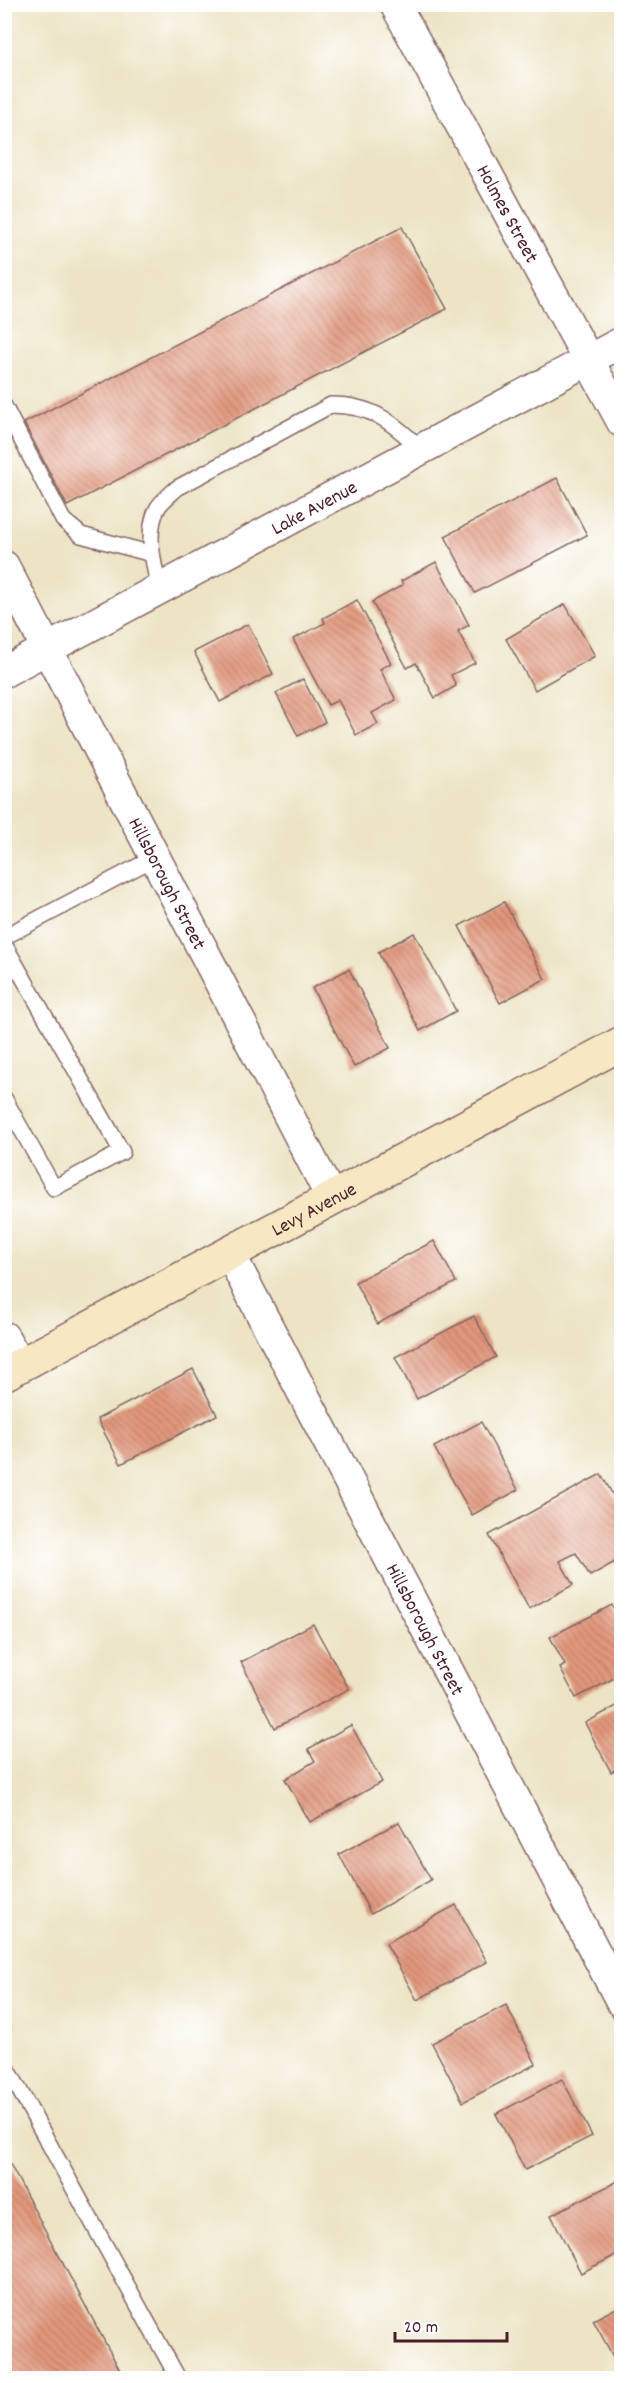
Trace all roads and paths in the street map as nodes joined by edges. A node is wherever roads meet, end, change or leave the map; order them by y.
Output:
1 (395, 4) edge
2 (621, 342) edge
3 (588, 360) junction
4 (4, 406) edge
5 (621, 422) edge
6 (421, 450) junction
7 (152, 554) junction
8 (4, 566) edge
9 (159, 590) junction
10 (48, 648) junction
11 (4, 672) edge
12 (156, 857) junction
13 (4, 937) edge
14 (4, 944) edge
15 (621, 1043) edge
16 (4, 1098) edge
17 (332, 1198) junction
18 (230, 1254) junction
19 (4, 1337) edge
20 (12, 1370) edge
21 (621, 2003) edge
22 (4, 2062) edge
23 (178, 2379) edge

1 - 3 street, Holmes Street
2 - 3 street, Lake Avenue
3 - 5 street, Holmes Street
3 - 6 street, Lake Avenue
4 - 7 lane
6 - 7 lane
6 - 9 street, Lake Avenue
7 - 9 lane
8 - 10 street, Hillsborough Street
9 - 10 street, Lake Avenue
10 - 11 street, Lake Avenue
10 - 12 street, Hillsborough Street
12 - 13 lane
12 - 17 street, Hillsborough Street
14 - 16 lane
15 - 17 street, Levy Avenue
17 - 18 street, Levy Avenue
18 - 20 street, Levy Avenue
18 - 21 street, Hillsborough Street
19 - 20 street
22 - 23 lane

